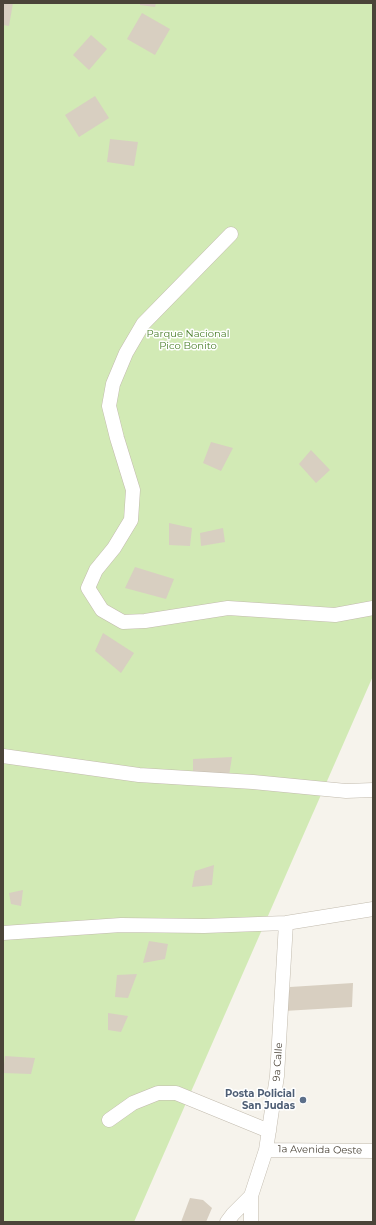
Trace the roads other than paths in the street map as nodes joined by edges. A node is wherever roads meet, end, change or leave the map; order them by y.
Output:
1 (231, 234) dead end
2 (373, 608) edge
3 (3, 756) edge
4 (373, 790) edge
5 (373, 909) edge
6 (286, 923) junction
7 (3, 933) edge
8 (109, 1120) dead end
9 (269, 1131) junction
10 (266, 1150) junction
11 (373, 1151) edge
12 (251, 1196) junction
13 (227, 1222) edge
14 (251, 1222) edge

1 - 2 street
3 - 4 street
5 - 6 street
6 - 7 street
6 - 9 street, 9a Calle
8 - 9 street
9 - 10 street, 9a Calle
10 - 11 street, 1a Avenida Oeste
10 - 12 street, 9a Calle
12 - 13 street
12 - 14 street, 9a Calle

